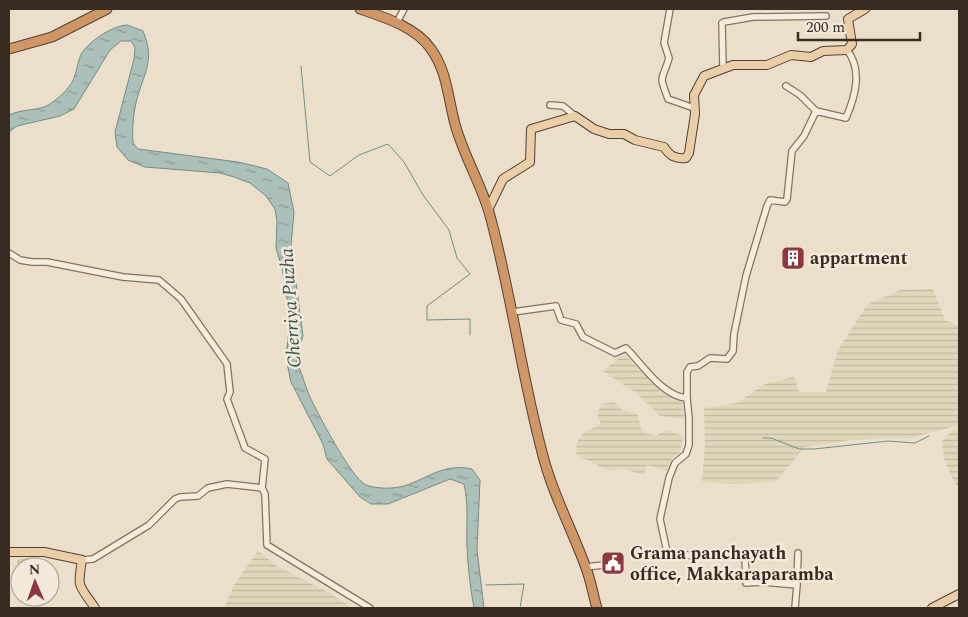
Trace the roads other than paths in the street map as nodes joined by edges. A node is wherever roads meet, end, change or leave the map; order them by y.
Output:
1 (107, 9) edge
2 (360, 9) edge
3 (404, 9) edge
4 (670, 9) edge
5 (864, 9) edge
6 (826, 16) dead end
7 (396, 24) junction
8 (9, 49) edge
9 (847, 50) junction
10 (723, 68) junction
11 (786, 86) dead end
12 (550, 105) dead end
13 (694, 108) junction
14 (816, 111) junction
15 (575, 116) junction
16 (488, 210) junction
17 (9, 253) edge
18 (513, 312) junction
19 (687, 398) junction
20 (262, 488) junction
21 (9, 552) edge
22 (798, 553) dead end
23 (82, 560) junction
24 (612, 564) dead end
25 (586, 568) junction
26 (797, 585) junction
27 (959, 594) edge
28 (95, 608) edge
29 (370, 608) edge
30 (597, 608) edge
31 (795, 608) edge
32 (932, 608) edge

1 - 8 highway
2 - 7 highway
3 - 7 street
4 - 13 street
5 - 9 main road
6 - 10 street
7 - 16 highway
9 - 10 main road
9 - 14 street
10 - 13 main road
11 - 14 street
12 - 15 street
13 - 15 main road
14 - 19 street
15 - 16 main road
16 - 18 highway
17 - 20 street
18 - 19 street
18 - 25 highway
19 - 26 street
20 - 23 street
20 - 29 street
21 - 23 main road
22 - 26 street
23 - 28 main road
24 - 25 street
25 - 30 highway
26 - 31 street
27 - 32 main road

